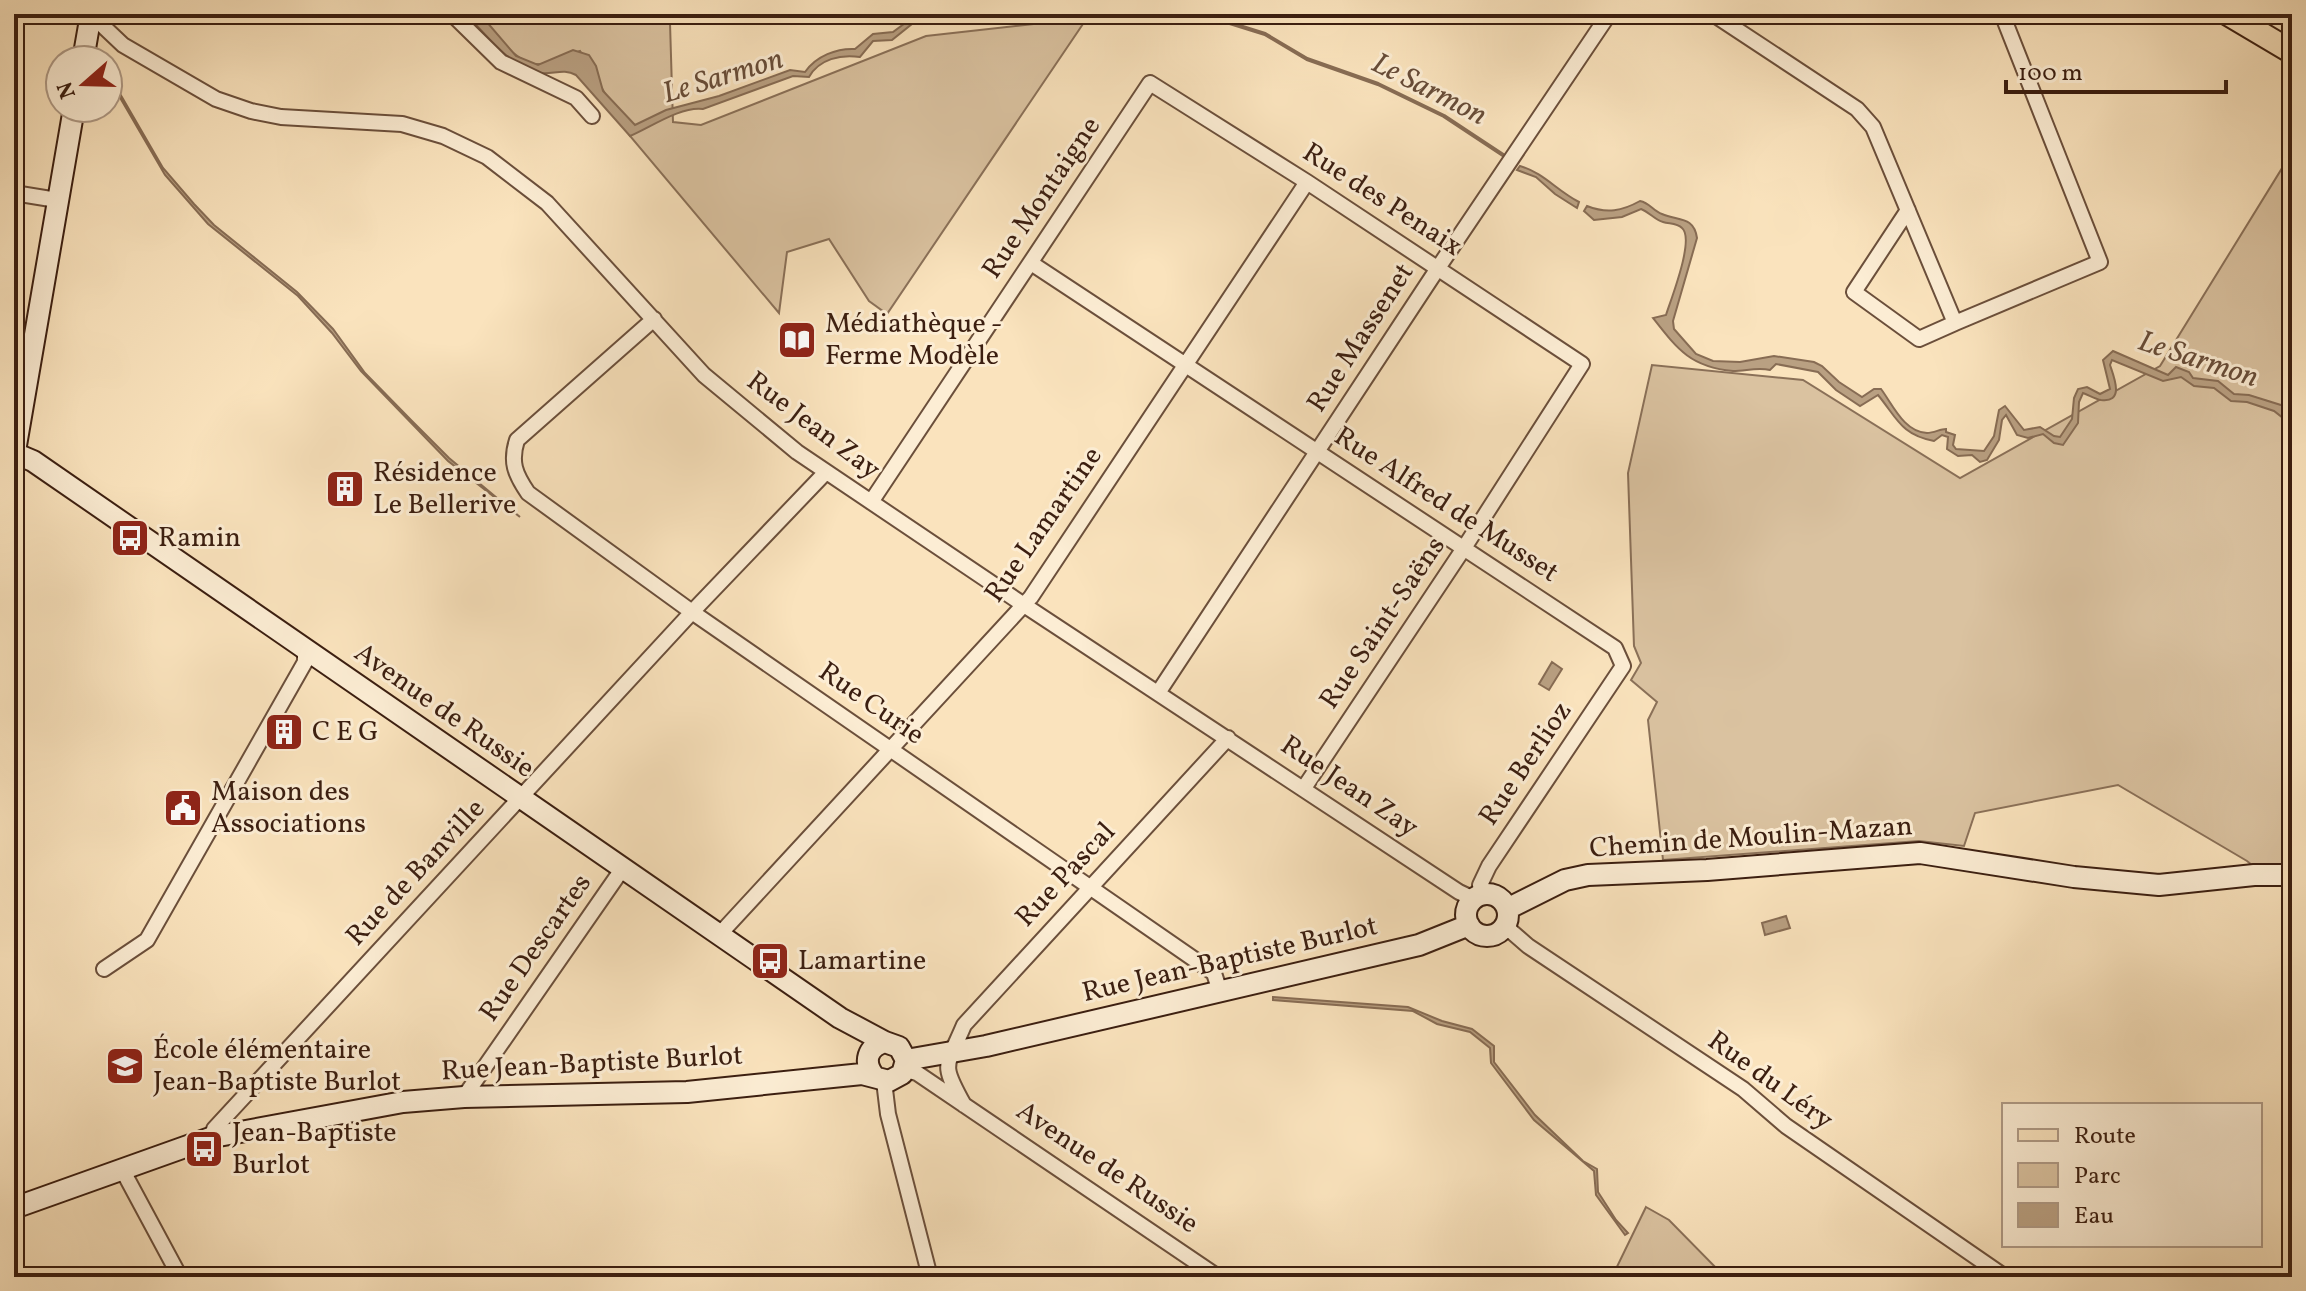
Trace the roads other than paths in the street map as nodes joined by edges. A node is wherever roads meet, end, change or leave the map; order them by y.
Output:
1 (91, 14) edge
2 (99, 14) edge
3 (452, 14) edge
4 (1609, 14) edge
5 (1713, 14) edge
6 (2002, 14) edge
7 (2228, 14) edge
8 (86, 44) edge
9 (122, 44) edge
10 (124, 46) edge
11 (2292, 52) edge
12 (1150, 83) joint
13 (592, 116) dead end
14 (71, 124) edge
15 (1307, 182) junction
16 (14, 193) edge
17 (57, 200) junction
18 (1908, 210) junction
19 (1031, 263) junction
20 (1438, 268) junction
21 (654, 319) junction
22 (1955, 323) junction
23 (1185, 364) junction
24 (1582, 364) joint
25 (1318, 452) junction
26 (14, 454) edge
27 (826, 472) junction
28 (871, 502) junction
29 (1464, 548) junction
30 (1024, 605) junction
31 (692, 612) junction
32 (305, 649) junction
33 (1623, 666) joint
34 (1158, 693) junction
35 (1228, 738) junction
36 (891, 749) junction
37 (1304, 788) junction
38 (522, 798) junction
39 (623, 868) junction
40 (2292, 875) edge
41 (1091, 886) junction
42 (1478, 896) junction
43 (1506, 918) junction
44 (1469, 925) junction
45 (718, 936) junction
46 (104, 969) dead end
47 (1220, 992) junction
48 (952, 1053) junction
49 (876, 1062) junction
50 (905, 1065) junction
51 (464, 1097) junction
52 (964, 1105) junction
53 (213, 1137) junction
54 (123, 1171) junction
55 (17, 1208) edge
56 (180, 1277) edge
57 (930, 1277) edge
58 (1218, 1277) edge
59 (2005, 1277) edge

1 - 8 street
2 - 9 street, Rue Jean Zay
3 - 13 street
4 - 20 street, Rue Massenet
5 - 18 street
6 - 22 street
7 - 11 main road
10 - 21 street, Rue Jean Zay
12 - 15 street, Rue des Penaix
12 - 19 street, Rue Montaigne
14 - 17 street
15 - 20 street, Rue des Penaix
15 - 23 street, Rue Lamartine
16 - 17 street
17 - 26 street
18 - 22 street
18 - 22 street
19 - 23 street, Rue Alfred de Musset
19 - 28 street, Rue Montaigne
20 - 24 street, Rue des Penaix
20 - 25 street, Rue Massenet
21 - 27 street, Rue Jean Zay
21 - 31 street, Rue Curie
23 - 25 street, Rue Alfred de Musset
23 - 30 street, Rue Lamartine
24 - 29 street, Rue Saint-Saëns
25 - 29 street, Rue Alfred de Musset
25 - 34 street, Rue Massenet
26 - 32 street, Avenue de Russie
27 - 28 street, Rue Jean Zay
27 - 31 street, Rue de Banville
28 - 30 street, Rue Jean Zay
29 - 33 street, Rue Alfred de Musset
29 - 37 street, Rue Saint-Saëns
30 - 34 street, Rue Jean Zay
30 - 36 street, Rue Lamartine
31 - 36 street, Rue Curie
31 - 38 street, Rue de Banville
32 - 38 street, Avenue de Russie
32 - 46 street
33 - 42 street, Rue Berlioz
34 - 35 street, Rue Jean Zay
35 - 37 street, Rue Jean Zay
35 - 41 street, Rue Pascal
36 - 41 street, Rue Curie
36 - 45 street, Rue Lamartine
37 - 42 street, Rue Jean Zay
38 - 39 street, Avenue de Russie
38 - 53 street, Rue de Banville
39 - 45 street, Avenue de Russie
39 - 51 street, Rue Descartes
40 - 43 street, Chemin de Moulin-Mazan
41 - 47 street, Rue Curie
41 - 48 street, Rue Pascal
42 - 43 street
42 - 44 street
43 - 44 street
43 - 59 street, Rue du Léry
44 - 47 street, Rue Jean-Baptiste Burlot
45 - 49 street, Avenue de Russie
47 - 48 street, Rue Jean-Baptiste Burlot
48 - 50 street, Rue Jean-Baptiste Burlot
48 - 52 street
49 - 50 street
49 - 50 street, Avenue de Russie
49 - 51 street, Rue Jean-Baptiste Burlot
49 - 57 street
50 - 52 street, Avenue de Russie
51 - 53 street, Rue Jean-Baptiste Burlot
52 - 58 street, Avenue de Russie
53 - 54 street, Rue Jean-Baptiste Burlot
54 - 55 street, Rue Jean-Baptiste Burlot
54 - 56 street

